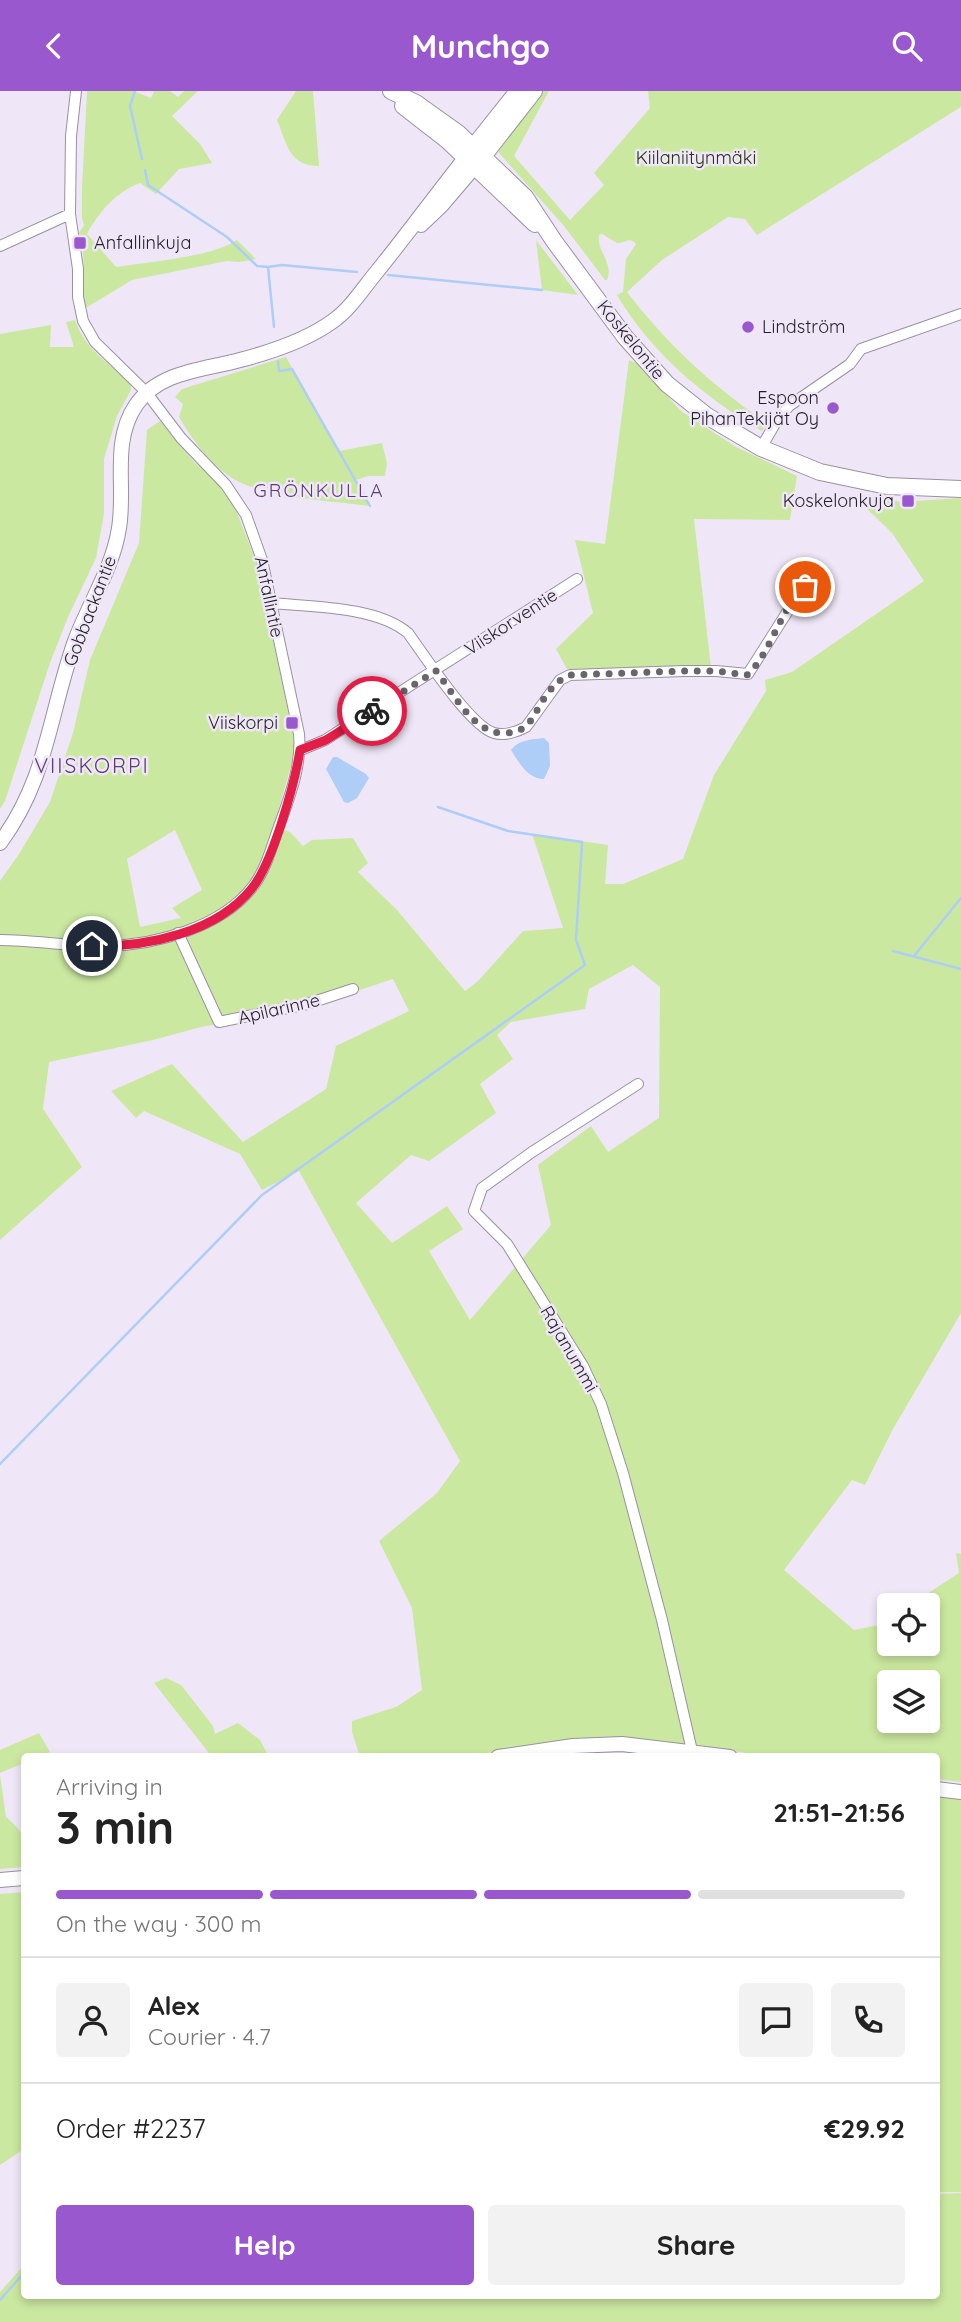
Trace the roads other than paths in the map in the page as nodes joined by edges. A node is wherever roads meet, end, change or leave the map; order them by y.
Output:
1 (76, 91) edge
2 (518, 91) edge
3 (534, 91) edge
4 (392, 92) edge
5 (475, 156) junction
6 (70, 214) junction
7 (0, 246) edge
8 (961, 314) edge
9 (146, 392) junction
10 (761, 448) junction
11 (961, 489) edge
12 (577, 579) dead end
13 (810, 585) dead end
14 (271, 603) junction
15 (436, 671) junction
16 (300, 750) junction
17 (0, 843) edge
18 (178, 933) junction
19 (0, 940) edge
20 (353, 989) dead end
21 (638, 1084) dead end
22 (692, 1751) junction
23 (523, 1753) edge
24 (705, 1753) edge
25 (940, 1789) edge
26 (961, 1792) edge
27 (21, 1878) edge
28 (0, 1880) edge

1 - 6 street, Anfallintie
2 - 5 main road
3 - 5 main road
4 - 5 main road, Koskelontie
5 - 9 street, Gobbackantie
5 - 10 main road, Koskelontie
6 - 7 street
6 - 9 street, Anfallintie
8 - 10 street
9 - 14 street, Anfallintie
9 - 17 street, Gobbackantie
10 - 11 main road, Koskelontie
12 - 15 street, Viiskorventie
13 - 15 street
14 - 15 street
14 - 16 street, Anfallintie
15 - 16 street, Viiskorventie
16 - 18 street, Anfallintie
18 - 19 street, Anfallintie
18 - 20 street, Apilarinne
21 - 22 street, Rajanummi
22 - 23 street
22 - 24 street
25 - 26 street
27 - 28 street

